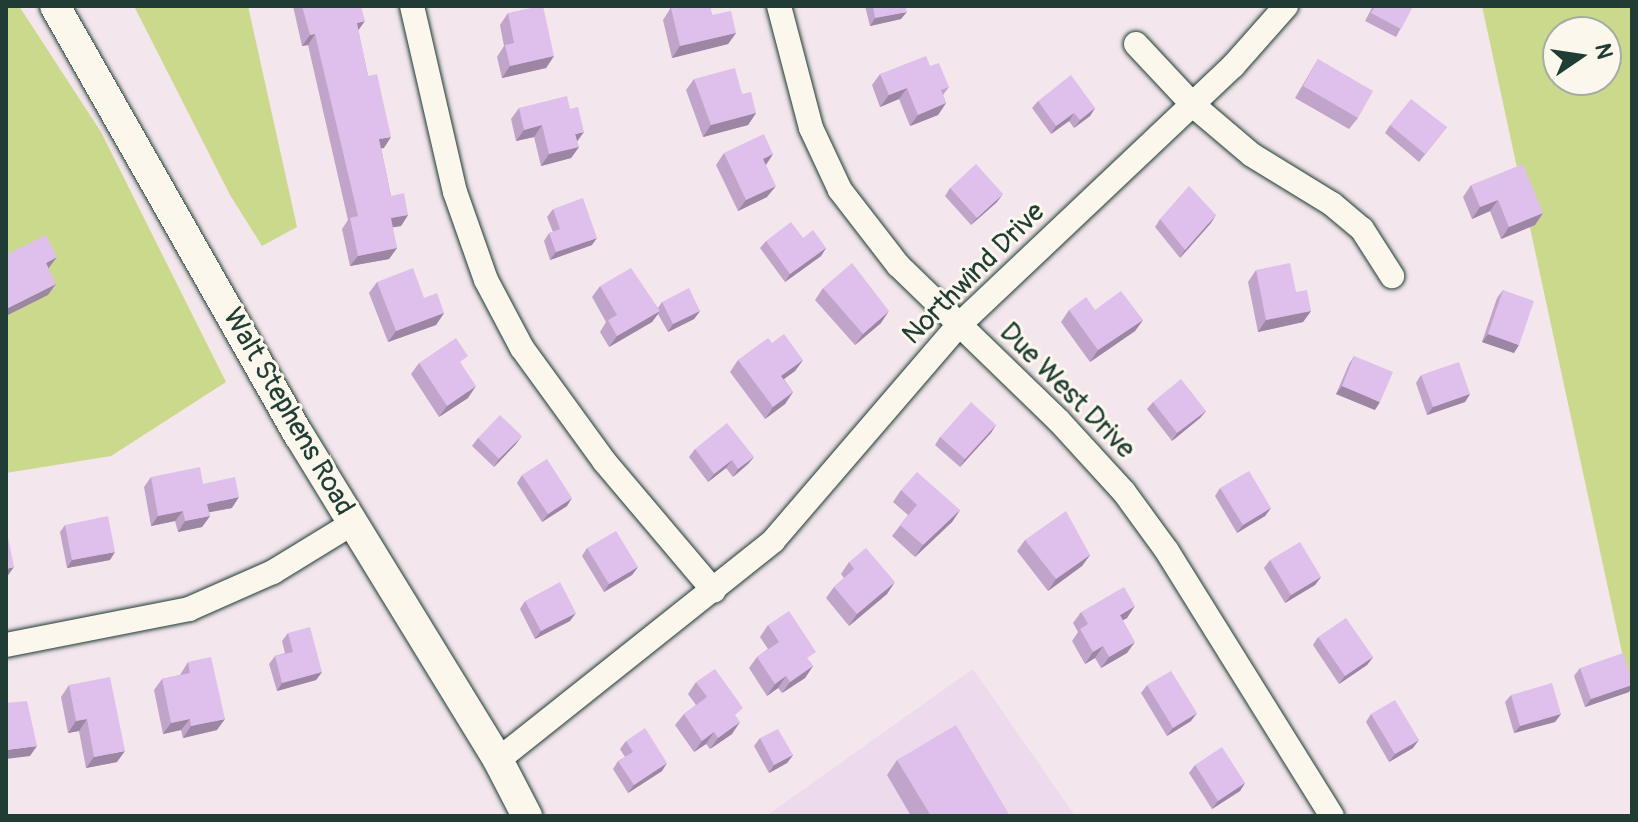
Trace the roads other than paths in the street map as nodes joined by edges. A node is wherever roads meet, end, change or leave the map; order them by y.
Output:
1 (55, 6) edge
2 (412, 6) edge
3 (779, 6) edge
4 (1286, 6) edge
5 (1136, 44) dead end
6 (1193, 105) junction
7 (1392, 276) dead end
8 (959, 325) junction
9 (353, 523) junction
10 (714, 591) junction
11 (6, 645) edge
12 (498, 760) junction
13 (527, 816) edge
14 (1332, 816) edge

1 - 9 street, Walt Stephens Road
2 - 10 street
3 - 8 street, Due West Drive
4 - 6 street, Northwind Drive
5 - 6 street
6 - 7 street
6 - 8 street, Northwind Drive
8 - 10 street, Northwind Drive
8 - 14 street, Due West Drive
9 - 11 street
9 - 12 street, Walt Stephens Road
10 - 12 street, Northwind Drive
12 - 13 street, Walt Stephens Road

